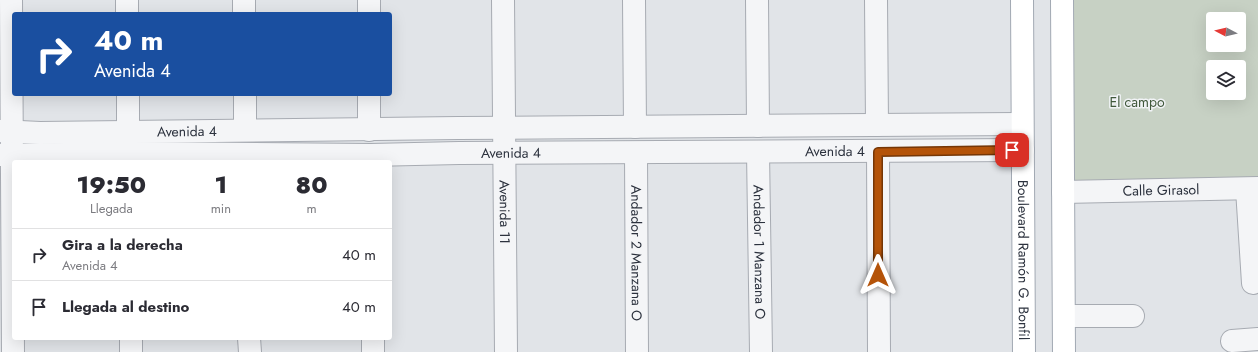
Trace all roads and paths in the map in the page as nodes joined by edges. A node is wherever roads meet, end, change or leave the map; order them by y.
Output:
1 (11, 0) edge
2 (127, 0) edge
3 (244, 0) edge
4 (369, 0) edge
5 (503, 0) edge
6 (634, 0) edge
7 (756, 0) edge
8 (876, 0) edge
9 (1022, 0) edge
10 (1062, 0) edge
11 (127, 12) edge
12 (244, 12) edge
13 (369, 12) edge
14 (128, 96) edge
15 (245, 96) edge
16 (369, 96) edge
17 (988, 124) junction
18 (1022, 124) junction
19 (878, 125) junction
20 (758, 126) junction
21 (635, 127) junction
22 (458, 128) junction
23 (504, 128) junction
24 (544, 128) junction
25 (245, 129) junction
26 (369, 130) junction
27 (6, 131) edge
28 (128, 131) junction
29 (40, 133) junction
30 (1023, 150) junction
31 (989, 151) junction
32 (758, 152) junction
33 (878, 152) junction
34 (636, 153) junction
35 (459, 154) junction
36 (504, 154) junction
37 (545, 154) junction
38 (41, 155) junction
39 (6, 156) edge
40 (131, 157) edge
41 (246, 158) edge
42 (371, 159) edge
43 (1253, 188) edge
44 (1063, 192) junction
45 (1253, 283) dead end
46 (1064, 316) junction
47 (1133, 316) dead end
48 (12, 324) edge
49 (1258, 339) edge
50 (13, 340) edge
51 (130, 340) edge
52 (249, 340) edge
53 (373, 340) edge
54 (1232, 341) dead end
55 (13, 352) edge
56 (130, 352) edge
57 (250, 352) edge
58 (373, 352) edge
59 (506, 352) edge
60 (637, 352) edge
61 (761, 352) edge
62 (879, 352) edge
63 (1024, 352) edge
64 (1064, 352) edge

1 - 27 street
2 - 11 street
3 - 12 street
4 - 13 street
5 - 23 street, Avenida 11
6 - 21 street
7 - 20 street
8 - 19 street
9 - 18 main road, Boulevard Ramón G. Bonfil
10 - 44 main road
14 - 28 street
15 - 25 street
16 - 26 street
17 - 18 street, Avenida 4
17 - 19 street, Avenida 4
17 - 31 street
18 - 30 main road, Boulevard Ramón G. Bonfil
19 - 20 street, Avenida 4
20 - 21 street, Avenida 4
21 - 24 street, Avenida 4
22 - 23 street, Avenida 4
22 - 26 street, Avenida 4
22 - 35 street
23 - 24 street, Avenida 4
23 - 36 street, Avenida 11
24 - 37 street
25 - 26 street, Avenida 4
25 - 28 street, Avenida 4
27 - 29 street, Avenida 4
27 - 39 street
28 - 29 street, Avenida 4
29 - 38 street
30 - 31 street, Avenida 4
30 - 63 main road, Boulevard Ramón G. Bonfil
31 - 33 street, Avenida 4
32 - 33 street, Avenida 4
32 - 34 street, Avenida 4
32 - 61 street, Andador 1 Manzana O
33 - 62 street
34 - 37 street, Avenida 4
34 - 60 street, Andador 2 Manzana O
35 - 36 street, Avenida 4
35 - 42 street, Avenida 4
36 - 37 street, Avenida 4
36 - 59 street, Avenida 11
38 - 39 street, Avenida 4
38 - 40 street, Avenida 4
39 - 48 street
40 - 41 street, Avenida 4
41 - 42 street, Avenida 4
43 - 44 street, Calle Girasol
43 - 45 street
44 - 46 main road
46 - 47 street
46 - 64 main road
49 - 54 street
50 - 55 street
51 - 56 street
52 - 57 street
53 - 58 street

